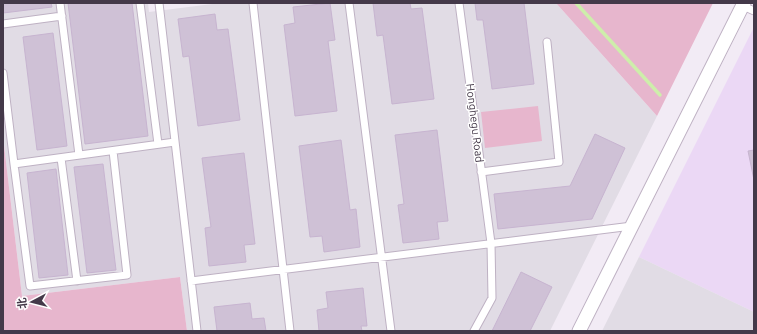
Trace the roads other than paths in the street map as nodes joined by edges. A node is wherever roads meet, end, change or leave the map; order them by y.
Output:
1 (60, 3) edge
2 (140, 3) edge
3 (159, 3) edge
4 (253, 3) edge
5 (349, 3) edge
6 (459, 3) edge
7 (747, 7) edge
8 (62, 16) junction
9 (3, 24) edge
10 (547, 42) dead end
11 (3, 73) edge
12 (175, 142) junction
13 (158, 144) junction
14 (113, 151) junction
15 (79, 155) junction
16 (61, 158) junction
17 (14, 164) junction
18 (481, 172) junction
19 (632, 226) junction
20 (491, 243) junction
21 (383, 257) junction
22 (283, 270) junction
23 (77, 281) junction
24 (191, 281) junction
25 (197, 331) edge
26 (290, 331) edge
27 (391, 331) edge
28 (474, 331) edge
29 (579, 331) edge

1 - 8 lane
2 - 13 lane
3 - 12 lane
4 - 22 lane
5 - 21 lane
6 - 18 lane, Honghegu Road
7 - 19 street
8 - 9 lane
8 - 15 lane
10 - 18 lane
11 - 17 lane
12 - 13 lane
12 - 24 lane
13 - 14 lane
14 - 15 lane
14 - 23 lane
15 - 16 lane
16 - 17 lane
16 - 23 lane
17 - 23 lane
18 - 20 lane, Honghegu Road
19 - 20 lane
19 - 29 street
20 - 21 lane
20 - 28 lane, Honghegu Road
21 - 22 lane
21 - 27 lane
22 - 24 lane
22 - 26 lane
24 - 25 lane

